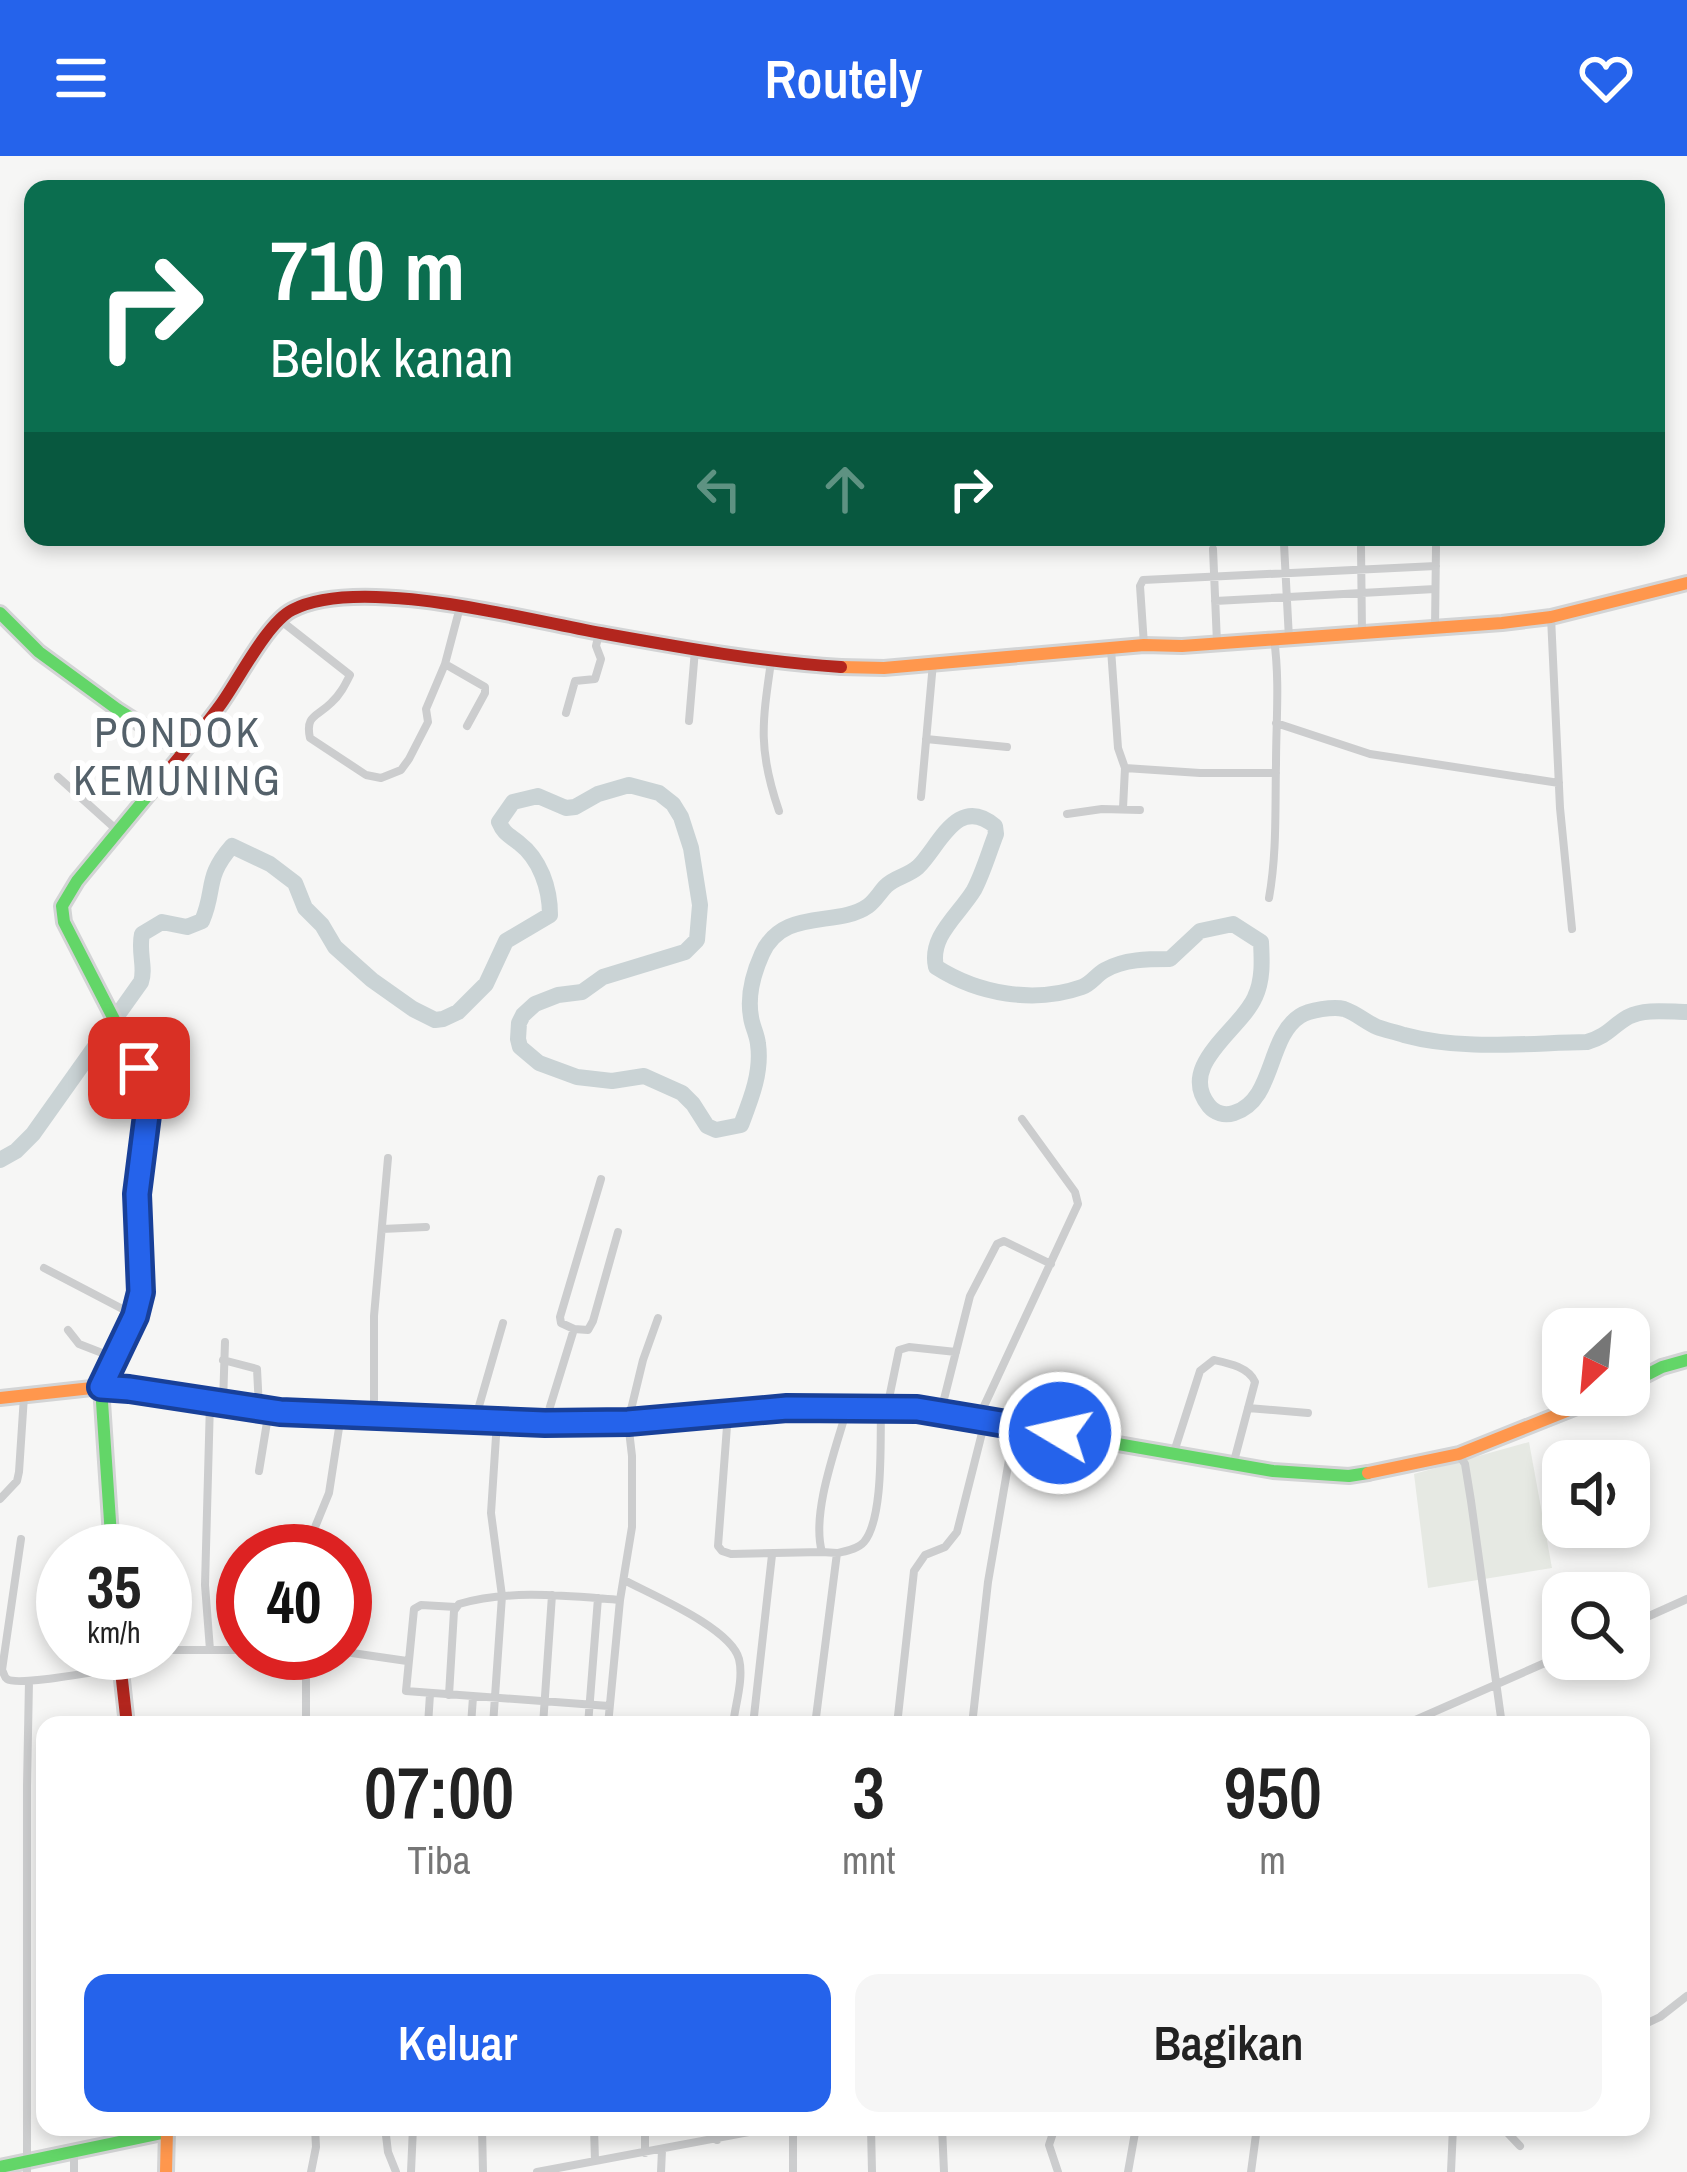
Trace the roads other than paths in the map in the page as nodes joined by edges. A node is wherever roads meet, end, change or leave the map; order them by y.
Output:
1 (1284, 546) edge
2 (1436, 547) dead end
3 (1360, 548) dead end
4 (1213, 549) dead end
5 (1436, 566) junction
6 (1360, 569) junction
7 (1285, 575) junction
8 (1215, 578) junction
9 (1687, 583) edge
10 (1435, 589) junction
11 (1360, 594) junction
12 (1286, 597) junction
13 (1215, 601) junction
14 (460, 607) junction
15 (0, 613) edge
16 (1551, 617) junction
17 (280, 620) junction
18 (1436, 628) junction
19 (599, 633) junction
20 (1362, 633) junction
21 (1281, 639) junction
22 (1217, 643) junction
23 (1144, 645) junction
24 (695, 649) junction
25 (1111, 649) junction
26 (771, 662) junction
27 (933, 663) junction
28 (445, 664) junction
29 (566, 713) dead end
30 (689, 721) dead end
31 (1276, 723) junction
32 (466, 725) dead end
33 (926, 740) junction
34 (1007, 747) dead end
35 (184, 751) junction
36 (1125, 768) junction
37 (1276, 772) junction
38 (58, 777) dead end
39 (1559, 783) junction
40 (921, 797) dead end
41 (1123, 808) junction
42 (1140, 810) dead end
43 (779, 811) dead end
44 (1067, 814) dead end
45 (118, 832) junction
46 (1269, 898) dead end
47 (1572, 929) dead end
48 (1022, 1119) dead end
49 (388, 1158) dead end
50 (601, 1179) dead end
51 (426, 1227) dead end
52 (382, 1228) junction
53 (618, 1232) dead end
54 (1051, 1264) junction
55 (44, 1268) dead end
56 (135, 1316) junction
57 (658, 1318) dead end
58 (503, 1323) dead end
59 (574, 1329) junction
60 (68, 1330) dead end
61 (226, 1342) dead end
62 (956, 1352) junction
63 (115, 1358) junction
64 (223, 1360) junction
65 (1687, 1360) edge
66 (1650, 1373) edge
67 (101, 1387) junction
68 (24, 1395) junction
69 (0, 1398) edge
70 (217, 1403) junction
71 (884, 1407) junction
72 (264, 1408) junction
73 (1248, 1408) junction
74 (847, 1409) junction
75 (728, 1411) junction
76 (941, 1411) junction
77 (1308, 1413) dead end
78 (341, 1414) junction
79 (374, 1416) junction
80 (1554, 1416) edge
81 (475, 1420) junction
82 (981, 1420) junction
83 (497, 1421) junction
84 (628, 1422) junction
85 (545, 1423) junction
86 (1015, 1426) junction
87 (1174, 1453) junction
88 (1459, 1454) junction
89 (1233, 1465) junction
90 (259, 1471) dead end
91 (0, 1499) edge
92 (110, 1524) edge
93 (316, 1524) edge
94 (21, 1539) dead end
95 (821, 1552) junction
96 (837, 1553) junction
97 (772, 1555) junction
98 (624, 1580) junction
99 (552, 1595) junction
100 (502, 1596) junction
101 (598, 1598) junction
102 (1687, 1599) edge
103 (620, 1600) junction
104 (456, 1606) junction
105 (1650, 1616) edge
106 (4, 1625) edge
107 (192, 1650) edge
108 (210, 1650) junction
109 (216, 1650) edge
110 (372, 1656) edge
111 (407, 1661) junction
112 (1542, 1664) edge
113 (36, 1679) edge
114 (122, 1680) edge
115 (306, 1680) edge
116 (29, 1681) junction
117 (1498, 1684) junction
118 (430, 1694) junction
119 (448, 1695) junction
120 (473, 1697) junction
121 (495, 1699) junction
122 (544, 1703) junction
123 (590, 1706) junction
124 (609, 1706) junction
125 (126, 1716) edge
126 (306, 1716) edge
127 (429, 1716) edge
128 (472, 1716) edge
129 (494, 1716) edge
130 (543, 1716) edge
131 (589, 1716) edge
132 (608, 1716) edge
133 (734, 1716) edge
134 (754, 1716) edge
135 (816, 1716) edge
136 (898, 1716) edge
137 (973, 1716) edge
138 (1425, 1716) edge
139 (1501, 1716) edge
140 (1687, 1996) edge
141 (1650, 2022) edge
142 (138, 2136) edge
143 (166, 2136) edge
144 (315, 2136) edge
145 (386, 2136) edge
146 (413, 2136) edge
147 (482, 2136) edge
148 (595, 2136) edge
149 (645, 2136) edge
150 (717, 2136) edge
151 (735, 2136) edge
152 (793, 2136) edge
153 (871, 2136) edge
154 (942, 2136) edge
155 (1052, 2136) edge
156 (1134, 2136) edge
157 (1256, 2136) edge
158 (1453, 2136) edge
159 (1511, 2136) edge
160 (717, 2140) junction
161 (1520, 2146) dead end
162 (662, 2150) junction
163 (74, 2152) junction
164 (645, 2153) junction
165 (596, 2161) junction
166 (27, 2166) edge
167 (0, 2167) edge
168 (575, 2168) edge
169 (74, 2172) edge
170 (166, 2172) edge
171 (311, 2172) edge
172 (396, 2172) edge
173 (411, 2172) edge
174 (483, 2172) edge
175 (538, 2172) edge
176 (661, 2172) edge
177 (793, 2172) edge
178 (872, 2172) edge
179 (944, 2172) edge
180 (1058, 2172) edge
181 (1128, 2172) edge
182 (1251, 2172) edge
183 (1451, 2172) edge

1 - 7 street
2 - 5 street
3 - 6 street
4 - 8 street
5 - 6 street
5 - 10 street
6 - 7 street
6 - 11 street
7 - 8 street
7 - 12 street
8 - 13 street
8 - 23 street
9 - 16 street
10 - 11 street
10 - 18 street
11 - 12 street
11 - 20 street
12 - 13 street
12 - 21 street
13 - 22 street
14 - 17 street
14 - 19 street
14 - 28 street
15 - 35 street
16 - 18 street
16 - 39 street
17 - 28 street
17 - 35 street
18 - 20 street
19 - 24 street
19 - 29 street
20 - 21 street
21 - 22 street
21 - 31 street
22 - 23 street
23 - 25 street
24 - 26 street
24 - 30 street
25 - 27 street
25 - 36 street
26 - 27 street
26 - 43 street
27 - 33 street
28 - 32 street
31 - 37 street
31 - 39 street
33 - 34 street
33 - 40 street
35 - 45 street
36 - 37 street
36 - 41 street
37 - 46 street
38 - 45 street
39 - 47 street
41 - 42 street
41 - 44 street
45 - 56 street
48 - 54 street
49 - 52 street
50 - 59 street
51 - 52 street
52 - 79 street
53 - 59 street
54 - 62 street
54 - 82 street
55 - 56 street
56 - 63 street
57 - 84 street
58 - 81 street
59 - 85 street
60 - 63 street
61 - 64 street
62 - 71 street
62 - 76 street
63 - 67 street
64 - 70 street
64 - 72 street
65 - 66 street
67 - 68 street
67 - 70 street
67 - 92 street
68 - 69 street
68 - 91 street
70 - 72 street
70 - 108 street
71 - 74 street
71 - 76 street
71 - 96 street
72 - 78 street
72 - 90 street
73 - 77 street
73 - 87 street
73 - 89 street
74 - 75 street
74 - 95 street
75 - 84 street
75 - 97 street
76 - 82 street
78 - 79 street
78 - 93 street
79 - 81 street
80 - 88 street
81 - 83 street
82 - 86 street
82 - 136 street
83 - 85 street
83 - 100 street
84 - 85 street
84 - 98 street
86 - 87 street
86 - 137 street
87 - 89 street
88 - 89 street
88 - 117 street
94 - 106 street
95 - 96 street
95 - 97 street
96 - 135 street
97 - 134 street
98 - 103 street
98 - 133 street
99 - 100 street
99 - 101 street
99 - 122 street
100 - 104 street
100 - 121 street
101 - 103 street
101 - 123 street
102 - 105 street
103 - 124 street
104 - 111 street
104 - 119 street
106 - 116 street
107 - 108 street
108 - 109 street
110 - 111 street
111 - 118 street
112 - 117 street
113 - 116 street
114 - 125 street
115 - 126 street
116 - 166 street
117 - 138 street
117 - 139 street
118 - 119 street
118 - 127 street
119 - 120 street
120 - 121 street
120 - 128 street
121 - 122 street
121 - 129 street
122 - 123 street
122 - 130 street
123 - 124 street
123 - 131 street
124 - 132 street
140 - 141 street
142 - 163 street
143 - 170 street
144 - 171 street
145 - 172 street
146 - 173 street
147 - 174 street
148 - 165 street
149 - 164 street
150 - 160 street
151 - 160 street
152 - 177 street
153 - 178 street
154 - 179 street
155 - 180 street
156 - 181 street
157 - 182 street
158 - 183 street
159 - 161 street
160 - 162 street
162 - 164 street
162 - 176 street
163 - 166 street
163 - 169 street
164 - 165 street
165 - 168 street
166 - 167 street
168 - 175 street

